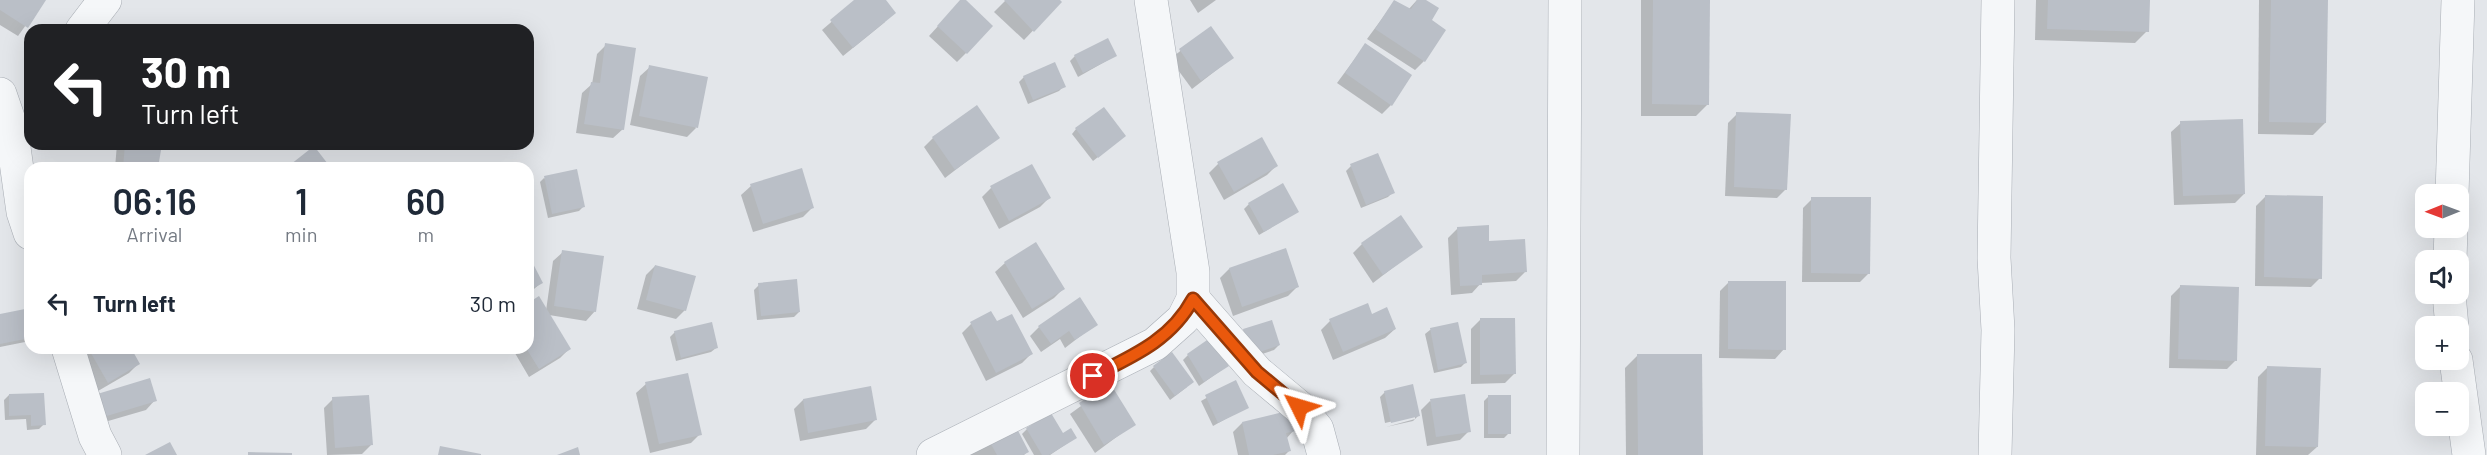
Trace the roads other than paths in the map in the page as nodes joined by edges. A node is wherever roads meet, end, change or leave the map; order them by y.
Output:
1 (105, 0) edge
2 (1151, 0) edge
3 (1565, 0) edge
4 (1998, 0) edge
5 (2458, 0) edge
6 (87, 24) edge
7 (0, 94) edge
8 (24, 108) edge
9 (11, 126) junction
10 (2452, 184) edge
11 (24, 215) edge
12 (1193, 299) junction
13 (70, 354) edge
14 (2457, 370) edge
15 (105, 455) edge
16 (933, 455) edge
17 (1324, 455) edge
18 (1563, 455) edge
19 (1995, 455) edge
20 (2469, 455) edge

1 - 6 street
2 - 12 street
3 - 18 street
4 - 19 street
5 - 10 street
7 - 9 street
8 - 9 street
9 - 11 street
12 - 16 street
12 - 17 street
13 - 15 street
14 - 20 street

